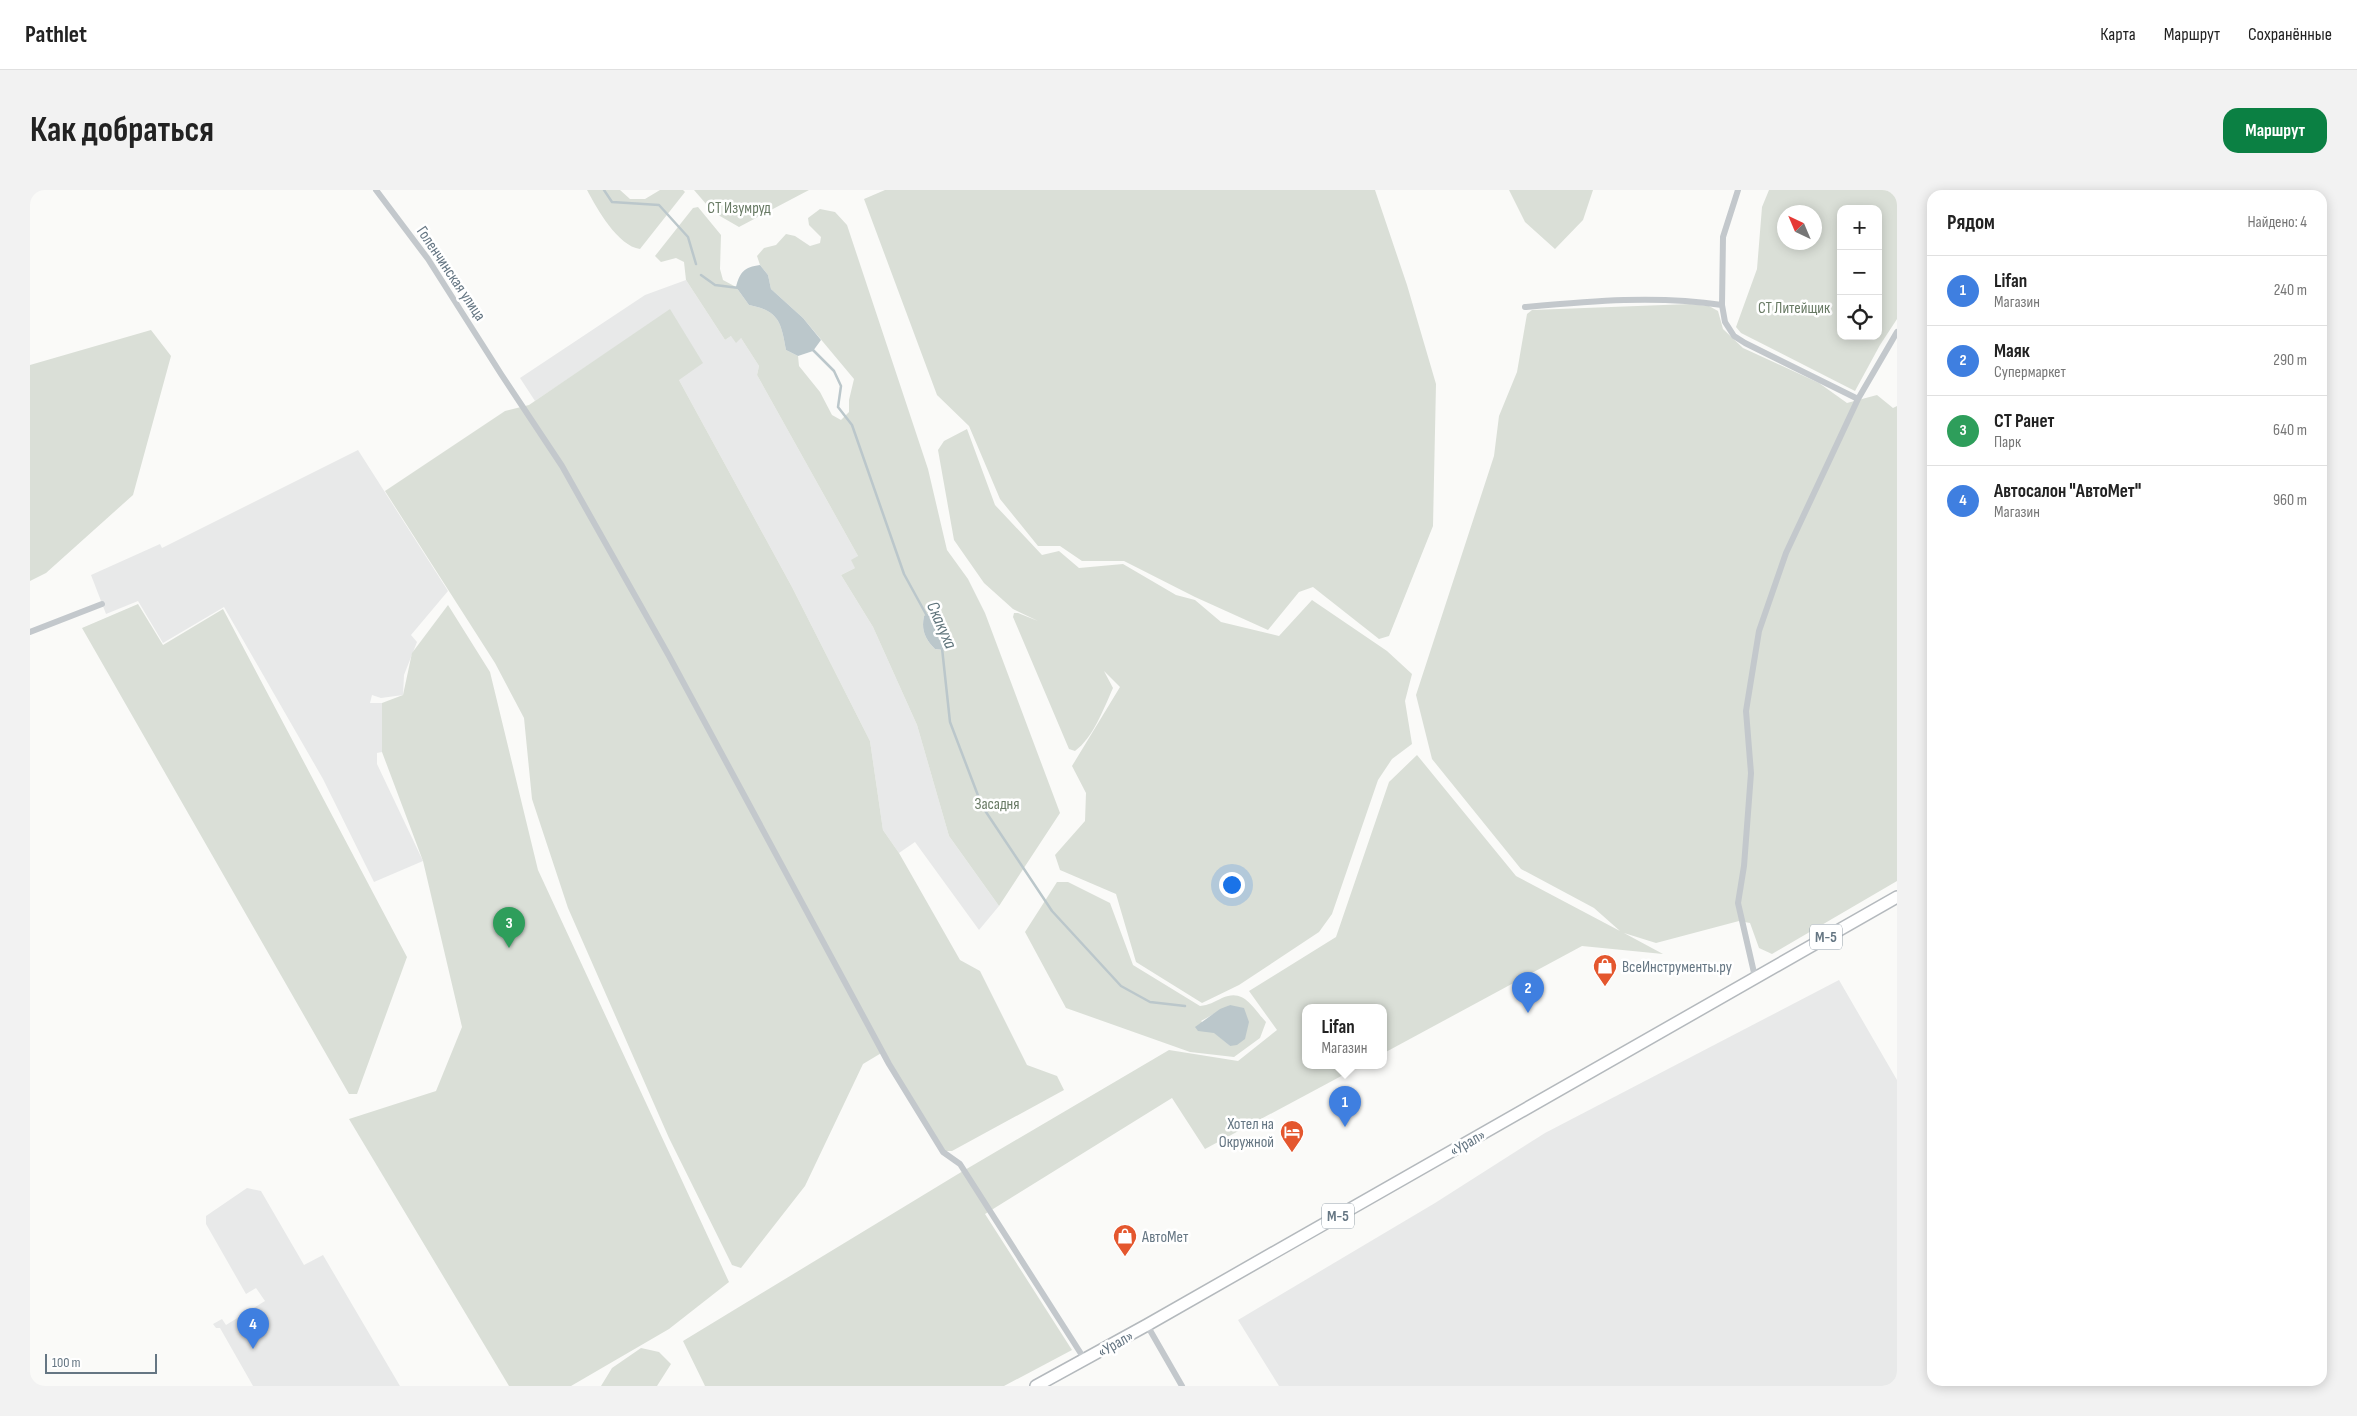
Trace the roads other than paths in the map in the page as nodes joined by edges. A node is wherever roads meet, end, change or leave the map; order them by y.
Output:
1 (376, 190) edge
2 (1738, 190) edge
3 (1722, 305) junction
4 (1525, 307) dead end
5 (1897, 332) edge
6 (1858, 399) junction
7 (102, 604) dead end
8 (30, 632) edge
9 (1897, 897) edge
10 (1755, 978) junction
11 (1147, 1325) junction
12 (1085, 1360) junction
13 (1036, 1386) edge
14 (1182, 1386) edge

1 - 12 street, Голенчинская улица
2 - 3 street
3 - 4 street
3 - 6 street
5 - 6 street
6 - 10 street
7 - 8 street
9 - 10 highway, «Урал» / М-5
10 - 11 highway, «Урал» / М-5
11 - 12 highway, «Урал» / М-5
11 - 14 street
12 - 13 highway, «Урал» / М-5

